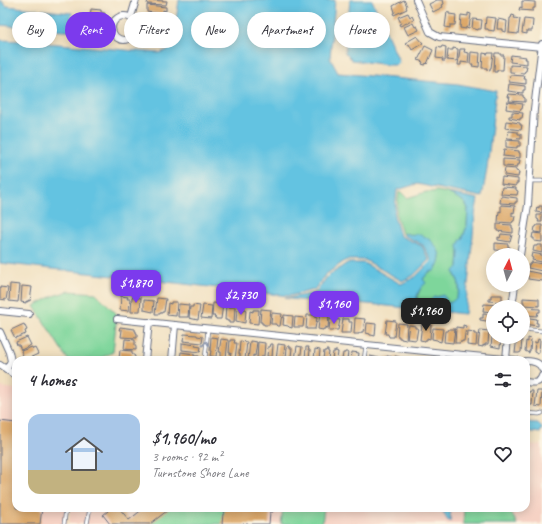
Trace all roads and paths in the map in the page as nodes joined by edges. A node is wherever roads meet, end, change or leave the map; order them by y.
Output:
1 (136, 0) edge
2 (416, 0) edge
3 (132, 12) edge
4 (130, 18) joint
5 (542, 46) edge
6 (530, 181) junction
7 (542, 181) edge
8 (521, 248) edge
9 (0, 311) edge
10 (29, 314) dead end
11 (117, 319) dead end
12 (149, 322) junction
13 (175, 325) junction
14 (208, 328) junction
15 (530, 330) edge
16 (542, 331) edge
17 (0, 332) edge
18 (507, 344) edge
19 (366, 345) junction
20 (145, 356) edge
21 (172, 356) edge
22 (205, 356) edge
23 (365, 356) edge
24 (448, 356) edge
25 (506, 356) edge
26 (530, 361) edge
27 (0, 365) edge
28 (542, 367) edge
29 (6, 370) junction
30 (12, 374) edge
31 (542, 376) edge
32 (530, 382) edge
33 (530, 413) edge
34 (542, 413) edge
35 (66, 512) edge
36 (89, 512) edge
37 (64, 524) edge
38 (87, 524) edge

1 - 3 street
2 - 5 street
4 - 4 street
5 - 6 street
6 - 7 lane
6 - 8 street
9 - 10 street
11 - 12 street
12 - 13 street
12 - 20 street
13 - 14 street
13 - 21 street
14 - 19 street
22 -> 14 lane
15 - 16 lane
17 - 29 street
18 - 25 street
19 - 23 lane
19 - 24 street
26 - 28 street
27 - 29 street
29 - 30 street
31 - 32 street
33 - 34 lane
35 - 37 lane
36 - 38 lane

